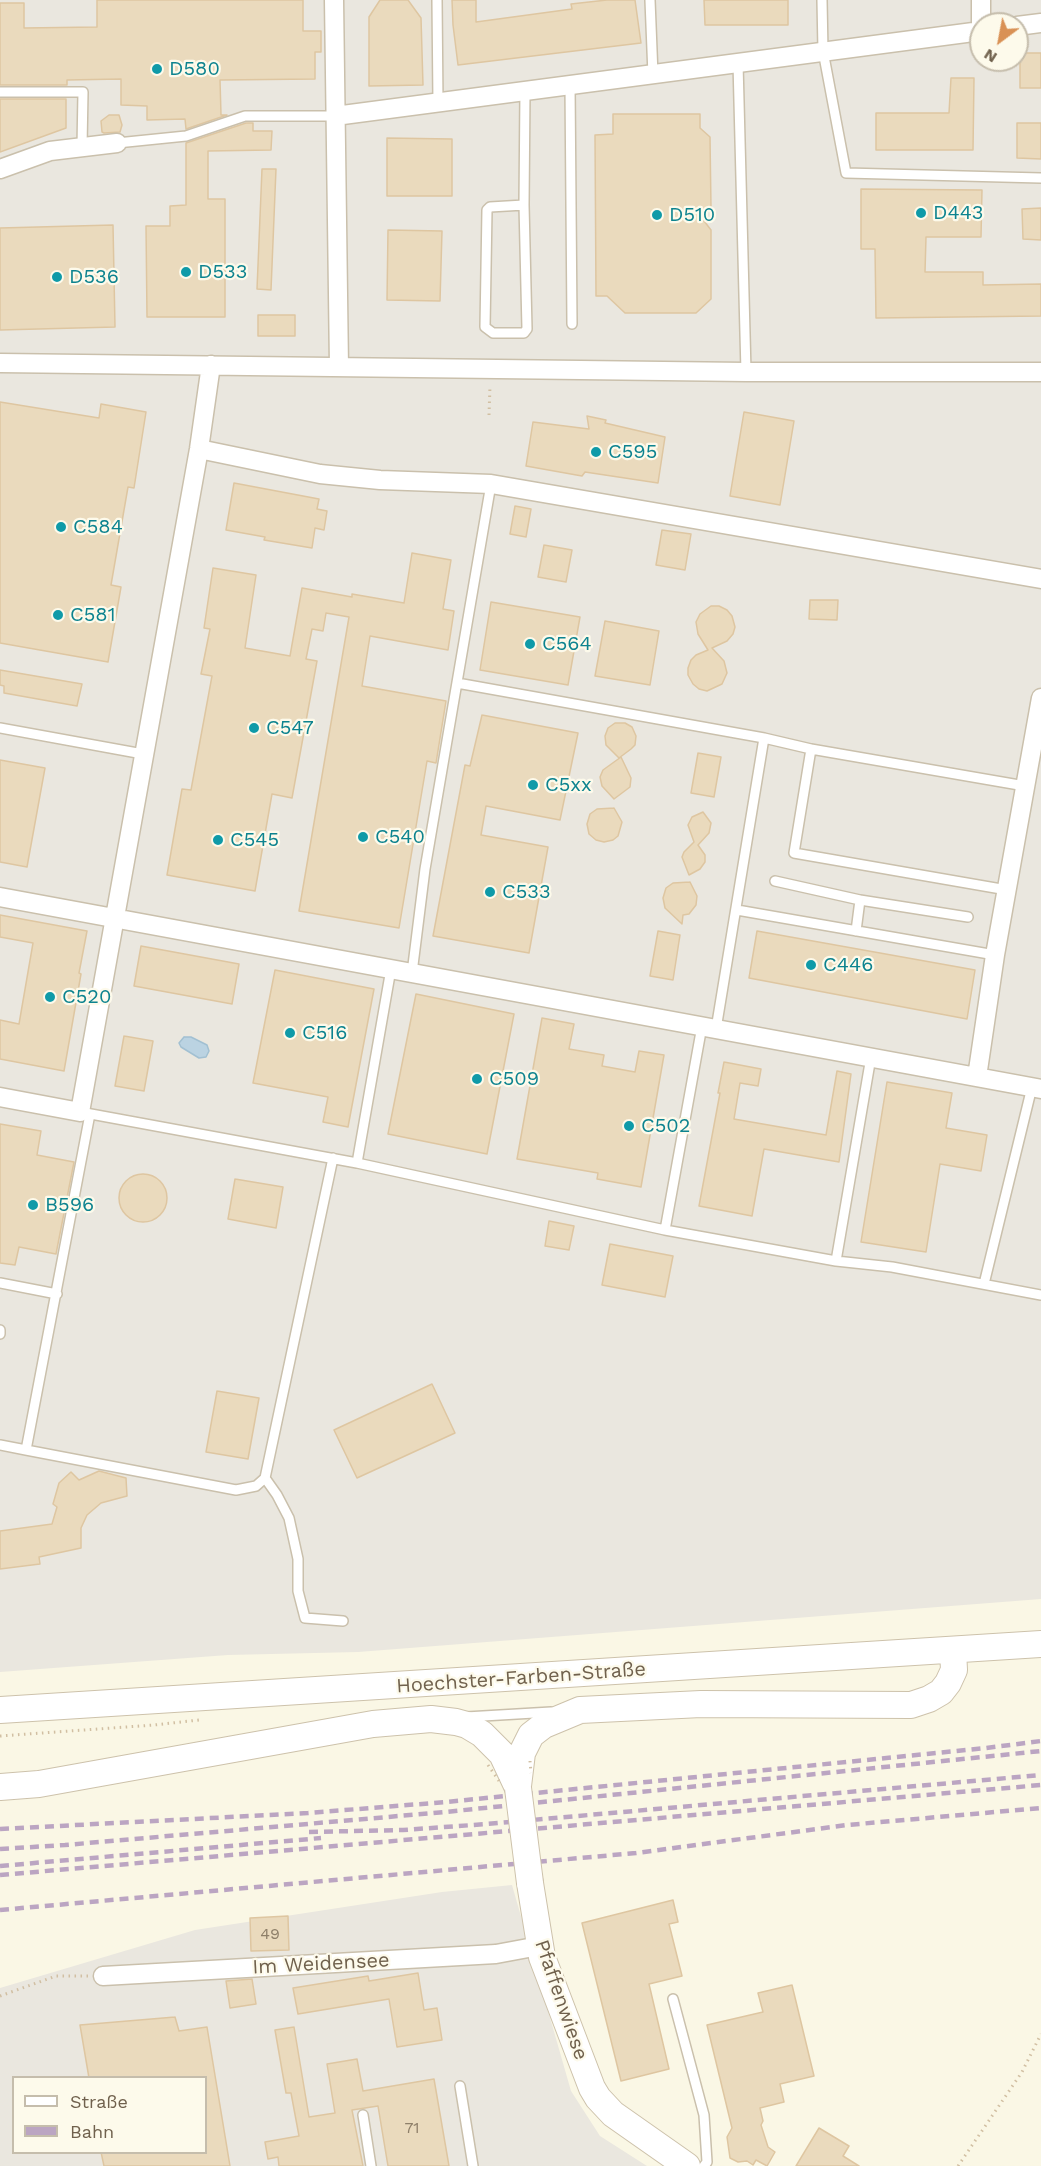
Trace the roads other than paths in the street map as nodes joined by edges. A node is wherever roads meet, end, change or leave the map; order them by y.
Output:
1 (334, 0) edge
2 (437, 0) edge
3 (650, 0) edge
4 (822, 0) edge
5 (969, 33) edge
6 (822, 51) junction
7 (738, 63) junction
8 (653, 75) junction
9 (570, 85) junction
10 (525, 91) junction
11 (0, 92) edge
12 (438, 103) junction
13 (335, 116) junction
14 (117, 143) joint
15 (82, 147) junction
16 (0, 169) edge
17 (1041, 178) edge
18 (524, 205) junction
19 (572, 324) dead end
20 (0, 363) edge
21 (211, 365) junction
22 (339, 367) junction
23 (746, 372) junction
24 (1041, 372) edge
25 (199, 449) junction
26 (491, 484) junction
27 (1041, 579) edge
28 (457, 683) junction
29 (1041, 698) edge
30 (0, 728) edge
31 (764, 738) junction
32 (811, 749) junction
33 (143, 754) junction
34 (1025, 786) junction
35 (775, 881) dead end
36 (1007, 890) junction
37 (0, 897) edge
38 (860, 900) junction
39 (736, 910) junction
40 (968, 917) dead end
41 (113, 918) junction
42 (856, 931) junction
43 (995, 955) junction
44 (391, 969) junction
45 (412, 973) junction
46 (709, 1027) junction
47 (871, 1057) junction
48 (977, 1077) junction
49 (1036, 1088) edge
50 (0, 1097) edge
51 (85, 1113) junction
52 (333, 1158) junction
53 (357, 1162) junction
54 (665, 1230) junction
55 (836, 1261) junction
56 (0, 1283) edge
57 (984, 1284) junction
58 (57, 1294) junction
59 (1041, 1295) edge
60 (0, 1330) edge
61 (0, 1334) edge
62 (0, 1445) edge
63 (26, 1450) junction
64 (265, 1478) junction
65 (343, 1621) dead end
66 (1041, 1644) edge
67 (953, 1650) junction
68 (0, 1710) edge
69 (580, 1710) junction
70 (431, 1719) junction
71 (514, 1763) junction
72 (0, 1787) edge
73 (539, 1946) junction
74 (102, 1976) road end
75 (673, 1999) dead end
76 (460, 2086) dead end
77 (363, 2115) dead end
78 (371, 2166) edge
79 (473, 2166) edge
80 (687, 2166) edge
81 (704, 2166) edge

1 - 13 street
2 - 12 lane
3 - 8 lane
4 - 6 lane
5 - 6 street
6 - 7 street
6 - 17 lane
7 - 8 street
7 - 23 lane
8 - 9 street
9 - 10 street
9 - 19 lane
10 - 12 street
10 - 18 lane
11 - 15 lane
12 - 13 street
13 - 14 lane
13 - 22 street
14 - 15 street
15 - 16 street
18 - 18 lane
20 - 21 street
21 - 22 street
21 - 25 street
22 - 23 street
23 - 24 street
25 - 26 street
25 - 33 street
26 - 27 street
26 - 28 lane
28 - 31 lane
28 - 45 lane
29 - 34 street
30 - 33 lane
31 - 32 lane
31 - 39 lane
32 - 34 lane
32 - 36 lane
33 - 41 street
34 - 36 street
35 - 38 lane
36 - 43 street
37 - 41 street
38 - 40 lane
38 - 42 lane
39 - 42 lane
39 - 46 lane
41 - 44 street
41 - 51 street
42 - 43 lane
43 - 48 street
44 - 45 street
44 - 53 lane
45 - 46 street
46 - 47 street
46 - 54 lane
47 - 48 street
47 - 55 lane
48 - 49 street
49 - 57 lane
50 - 51 street
51 - 52 lane
51 - 58 lane
52 - 53 lane
52 - 64 lane
53 - 54 lane
54 - 55 lane
55 - 57 lane
56 - 58 lane
57 - 59 lane
58 - 63 lane
60 - 61 lane
62 - 63 lane
63 - 64 lane
64 - 65 lane
66 - 67 main road, Hoechster-Farben-Straße
67 - 68 main road, Hoechster-Farben-Straße
67 - 69 main road
69 - 70 lane
69 - 71 main road
70 - 71 main road, Pfaffenwiese
70 - 72 main road, Pfaffenwiese
71 - 73 main road, Pfaffenwiese, bridge
73 - 74 street, Im Weidensee
73 - 80 main road, Pfaffenwiese
75 - 81 lane
76 - 79 lane
77 - 78 lane

